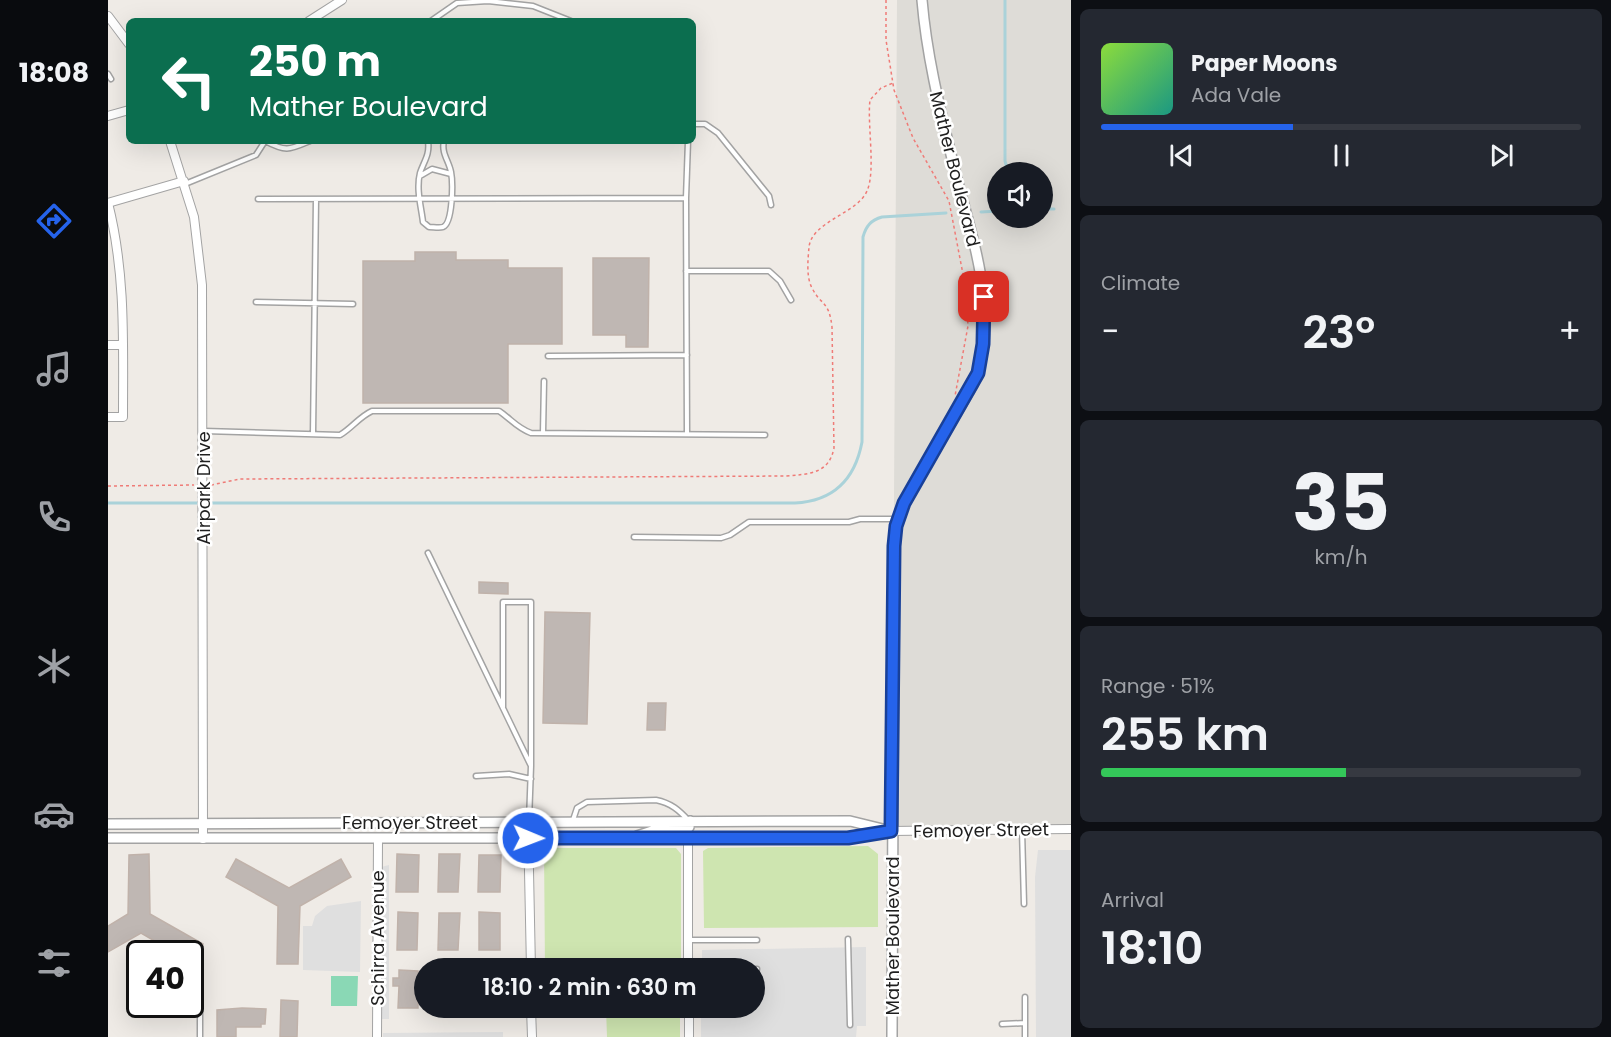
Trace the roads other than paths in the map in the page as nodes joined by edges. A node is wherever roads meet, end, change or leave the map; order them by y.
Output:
1 (342, 0) edge
2 (922, 0) edge
3 (443, 14) junction
4 (108, 15) edge
5 (314, 18) edge
6 (436, 18) edge
7 (443, 18) edge
8 (563, 18) edge
9 (111, 26) edge
10 (126, 41) edge
11 (108, 74) edge
12 (111, 79) dead end
13 (126, 111) edge
14 (108, 116) edge
15 (696, 124) edge
16 (171, 144) edge
17 (263, 144) edge
18 (271, 144) edge
19 (303, 144) edge
20 (428, 144) edge
21 (444, 144) edge
22 (688, 144) edge
23 (452, 174) junction
24 (420, 176) junction
25 (184, 182) junction
26 (686, 198) junction
27 (258, 199) dead end
28 (316, 199) junction
29 (420, 199) junction
30 (452, 199) junction
31 (108, 203) edge
32 (771, 204) dead end
33 (686, 271) junction
34 (791, 300) dead end
35 (256, 303) dead end
36 (315, 304) junction
37 (353, 304) dead end
38 (108, 345) edge
39 (123, 345) junction
40 (687, 355) junction
41 (548, 356) dead end
42 (544, 381) dead end
43 (108, 417) edge
44 (203, 431) junction
45 (687, 432) junction
46 (543, 433) junction
47 (313, 434) junction
48 (765, 435) dead end
49 (898, 519) junction
50 (634, 537) dead end
51 (428, 553) dead end
52 (503, 707) junction
53 (531, 766) junction
54 (476, 776) dead end
55 (531, 779) junction
56 (572, 821) junction
57 (690, 821) junction
58 (528, 822) junction
59 (203, 823) junction
60 (108, 824) edge
61 (1071, 829) edge
62 (1022, 830) junction
63 (891, 831) junction
64 (108, 838) edge
65 (378, 838) junction
66 (528, 838) junction
67 (628, 838) junction
68 (688, 838) junction
69 (203, 839) junction
70 (1024, 904) dead end
71 (848, 939) dead end
72 (688, 940) junction
73 (757, 940) dead end
74 (531, 958) edge
75 (688, 958) edge
76 (1025, 997) dead end
77 (200, 1018) edge
78 (531, 1018) edge
79 (688, 1018) edge
80 (1025, 1023) junction
81 (1002, 1024) dead end
82 (850, 1025) dead end
83 (200, 1037) edge
84 (377, 1037) edge
85 (532, 1037) edge
86 (689, 1037) edge
87 (892, 1037) edge
88 (1025, 1037) edge

1 - 5 street
2 - 49 street, Mather Boulevard
3 - 6 lane
3 - 7 lane
3 - 8 lane
4 - 9 street
9 - 10 street
11 - 12 lane
13 - 14 street
15 - 32 lane
16 - 25 street, Airpark Drive
17 - 25 lane
18 - 19 lane
20 - 24 lane
21 - 23 lane
22 - 26 lane
23 - 24 lane
23 - 30 lane
24 - 29 lane
25 - 31 street
25 - 44 street, Airpark Drive
26 - 30 lane
26 - 33 lane
27 - 28 lane
28 - 29 lane
28 - 36 lane
29 - 30 lane
29 - 30 lane
31 - 39 street
33 - 34 lane
33 - 40 lane
35 - 36 lane
36 - 37 lane
36 - 47 lane
38 - 39 street
39 - 43 street
40 - 41 lane
40 - 45 lane
42 - 46 lane
44 - 47 lane
44 - 59 street, Airpark Drive
45 - 46 lane
45 - 48 lane
46 - 47 lane
49 - 50 lane
49 - 63 street, Mather Boulevard
51 - 52 lane
52 - 53 lane
52 - 53 lane
53 - 55 lane
54 - 55 lane
55 - 58 lane
56 - 57 street, Femoyer Street
56 - 57 lane
56 - 58 street, Femoyer Street
57 - 63 street, Femoyer Street
57 - 67 street
58 - 59 street, Femoyer Street
58 - 66 street
59 - 60 street, Femoyer Street
59 - 69 street, Airpark Drive
61 - 62 street, Femoyer Street
62 - 63 street, Femoyer Street
62 - 70 lane
63 - 68 street, Femoyer Street
63 - 87 street, Mather Boulevard
64 - 69 street, Femoyer Street
65 - 66 street, Femoyer Street
65 - 69 street, Femoyer Street
65 - 84 street, Schirra Avenue
66 - 67 street, Femoyer Street
66 - 74 street
67 - 68 street, Femoyer Street
68 - 72 street
71 - 82 lane
72 - 73 lane
72 - 75 street
76 - 80 lane
77 - 83 lane
78 - 85 street
79 - 86 street
80 - 81 lane
80 - 88 lane

